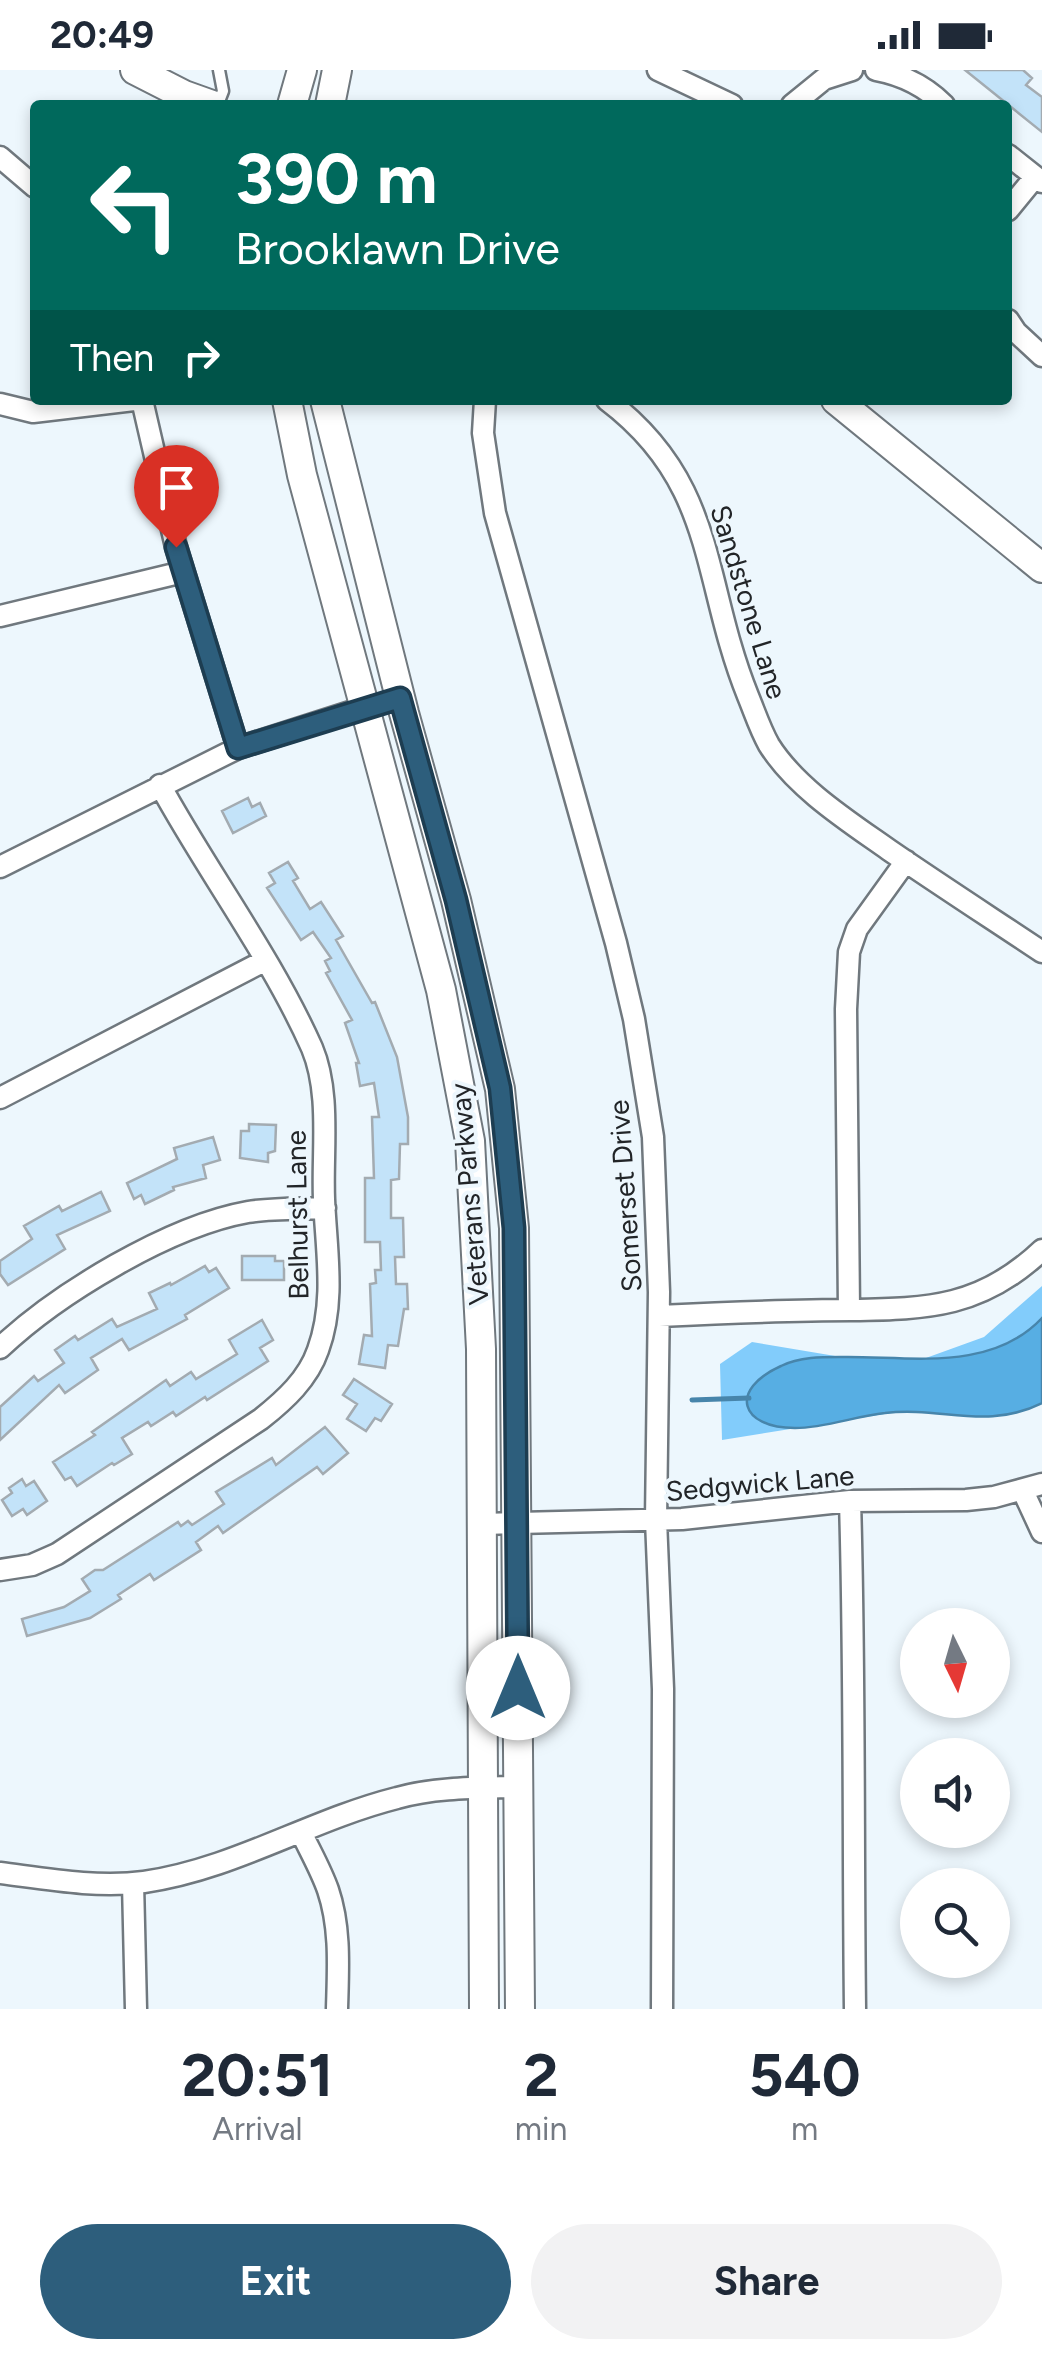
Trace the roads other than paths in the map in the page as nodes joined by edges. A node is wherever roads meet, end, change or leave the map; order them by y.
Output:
1 (219, 70) edge
2 (302, 70) edge
3 (337, 70) edge
4 (658, 70) edge
5 (852, 70) edge
6 (876, 70) edge
7 (156, 74) edge
8 (908, 74) edge
9 (205, 100) edge
10 (218, 100) edge
11 (293, 100) edge
12 (331, 100) edge
13 (721, 100) edge
14 (798, 100) edge
15 (939, 100) edge
16 (0, 157) edge
17 (1012, 158) edge
18 (1038, 180) edge
19 (30, 183) edge
20 (1012, 206) edge
21 (1012, 326) edge
22 (1042, 356) edge
23 (0, 404) edge
24 (94, 405) edge
25 (139, 405) edge
26 (288, 405) edge
27 (326, 405) edge
28 (485, 405) edge
29 (612, 405) edge
30 (842, 405) edge
31 (1042, 568) edge
32 (183, 572) junction
33 (0, 616) edge
34 (400, 698) junction
35 (366, 707) junction
36 (238, 748) junction
37 (160, 785) junction
38 (906, 861) junction
39 (0, 866) edge
40 (1042, 952) edge
41 (264, 961) junction
42 (0, 1098) edge
43 (325, 1208) junction
44 (1042, 1250) edge
45 (850, 1310) junction
46 (660, 1316) junction
47 (0, 1348) edge
48 (1033, 1488) edge
49 (850, 1501) junction
50 (656, 1520) junction
51 (517, 1523) junction
52 (482, 1524) junction
53 (1042, 1532) edge
54 (0, 1570) edge
55 (518, 1787) junction
56 (483, 1788) junction
57 (301, 1832) junction
58 (0, 1872) edge
59 (133, 1883) junction
60 (136, 2009) edge
61 (337, 2009) edge
62 (484, 2009) edge
63 (520, 2009) edge
64 (662, 2009) edge
65 (855, 2009) edge

1 - 10 lane
2 - 11 main road
3 - 12 main road
4 - 13 street
5 - 14 street
6 - 8 street
7 - 9 main road
8 - 15 street
16 - 19 street
17 - 18 street
18 - 20 street
21 - 22 street
23 - 24 street
25 - 32 street
26 - 35 main road, Veterans Parkway
27 - 34 main road, Veterans Parkway
28 - 46 street, Somerset Drive
29 - 38 street, Sandstone Lane
30 - 31 main road
32 - 33 street
32 - 36 street
34 - 35 lane
34 - 51 main road, Veterans Parkway
35 - 36 street
35 - 52 main road, Veterans Parkway
36 - 37 street
37 - 39 street
37 - 41 street, Belhurst Lane
38 - 40 street, Sandstone Lane
38 - 45 street
41 - 42 street
41 - 43 street, Belhurst Lane
43 - 47 street
43 - 54 street, Belhurst Lane
44 - 45 street
45 - 46 street
46 - 50 street, Somerset Drive
48 - 49 street, Sedgwick Lane
48 - 53 street
49 - 50 street, Sedgwick Lane
49 - 65 street
50 - 51 street, Sedgwick Lane
50 - 64 street, Somerset Drive
51 - 52 street, Sedgwick Lane
51 - 55 main road, Veterans Parkway
52 - 56 main road, Veterans Parkway
55 - 56 street
55 - 63 main road, Veterans Parkway
56 - 57 street
56 - 62 main road, Veterans Parkway
57 - 59 street
57 - 61 street
58 - 59 street
59 - 60 street

